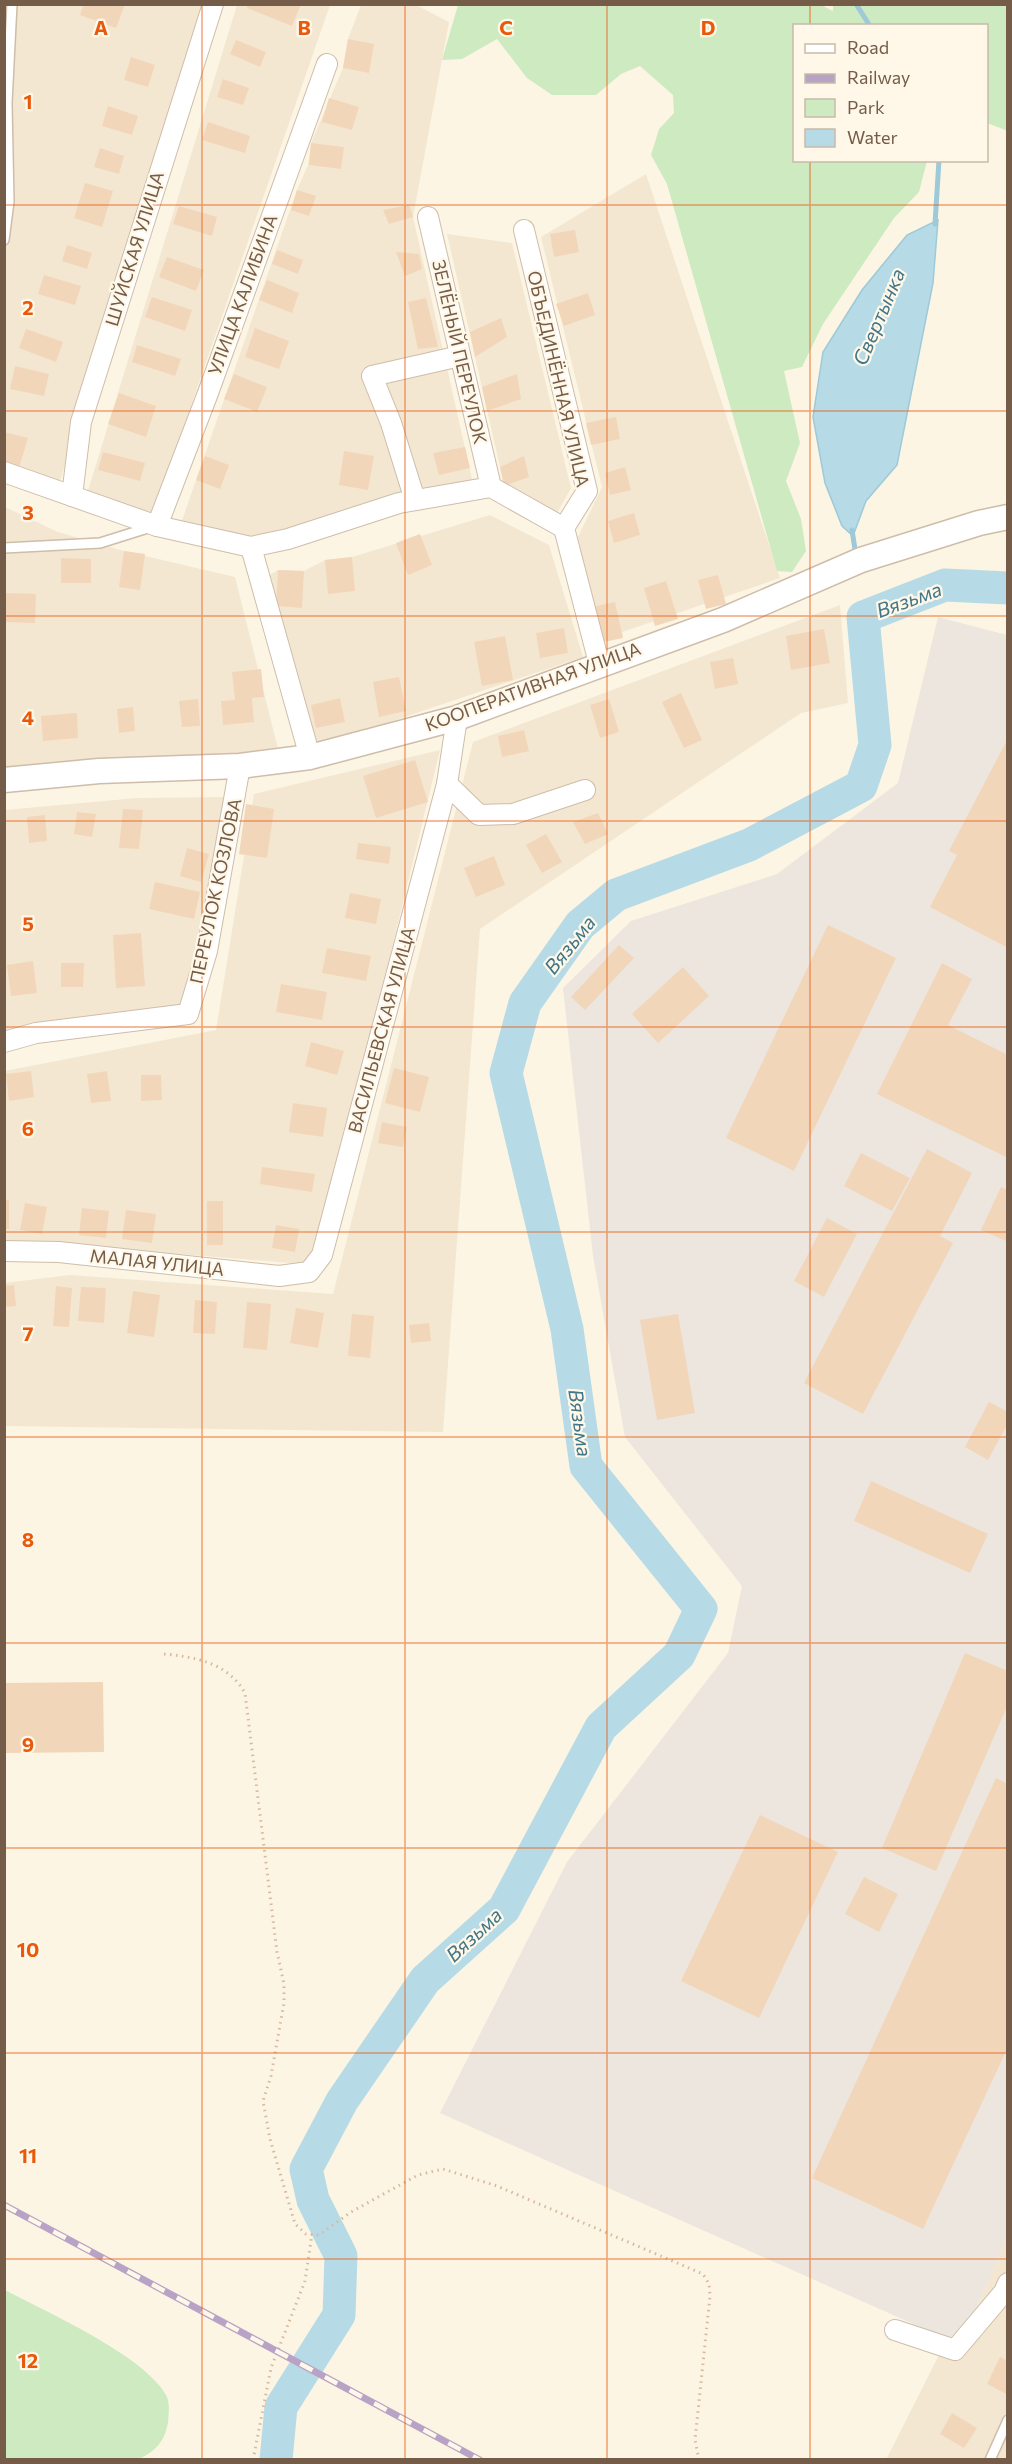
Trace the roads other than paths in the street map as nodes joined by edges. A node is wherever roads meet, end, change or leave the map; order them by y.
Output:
1 (12, 4) edge
2 (213, 4) edge
3 (327, 64) dead end
4 (428, 217) dead end
5 (524, 230) dead end
6 (4, 240) edge
7 (460, 356) junction
8 (4, 472) edge
9 (491, 487) junction
10 (72, 496) junction
11 (415, 500) junction
12 (1008, 518) edge
13 (157, 526) junction
14 (564, 528) junction
15 (251, 547) junction
16 (4, 548) edge
17 (599, 663) junction
18 (457, 718) junction
19 (310, 757) junction
20 (240, 766) junction
21 (4, 780) edge
22 (447, 784) junction
23 (585, 790) dead end
24 (4, 1042) edge
25 (4, 1251) edge
26 (309, 1272) joint
27 (1008, 2283) edge
28 (895, 2330) dead end
29 (1008, 2420) edge
30 (990, 2460) edge

1 - 6 lane
2 - 10 street, ШУЙСКАЯ УЛИЦА
3 - 13 street, УЛИЦА КАЛИБИНА
4 - 7 street, ЗЕЛЁНЫЙ ПЕРЕУЛОК
5 - 14 street, ОБЪЕДИНЁННАЯ УЛИЦА
7 - 9 street, ЗЕЛЁНЫЙ ПЕРЕУЛОК
7 - 11 street
8 - 10 street
9 - 11 street
9 - 14 street
10 - 13 street
11 - 15 street
12 - 17 street, КООПЕРАТИВНАЯ УЛИЦА
13 - 15 street
13 - 16 lane
14 - 17 street
15 - 19 street
17 - 18 street, КООПЕРАТИВНАЯ УЛИЦА
18 - 19 street, КООПЕРАТИВНАЯ УЛИЦА
18 - 22 street, ВАСИЛЬЕВСКАЯ УЛИЦА
19 - 20 street, КООПЕРАТИВНАЯ УЛИЦА
20 - 21 street, КООПЕРАТИВНАЯ УЛИЦА
20 - 24 street, ПЕРЕУЛОК КОЗЛОВА
22 - 23 street
22 - 26 street, ВАСИЛЬЕВСКАЯ УЛИЦА
25 - 26 street, МАЛАЯ УЛИЦА
27 - 28 street
29 - 30 lane

